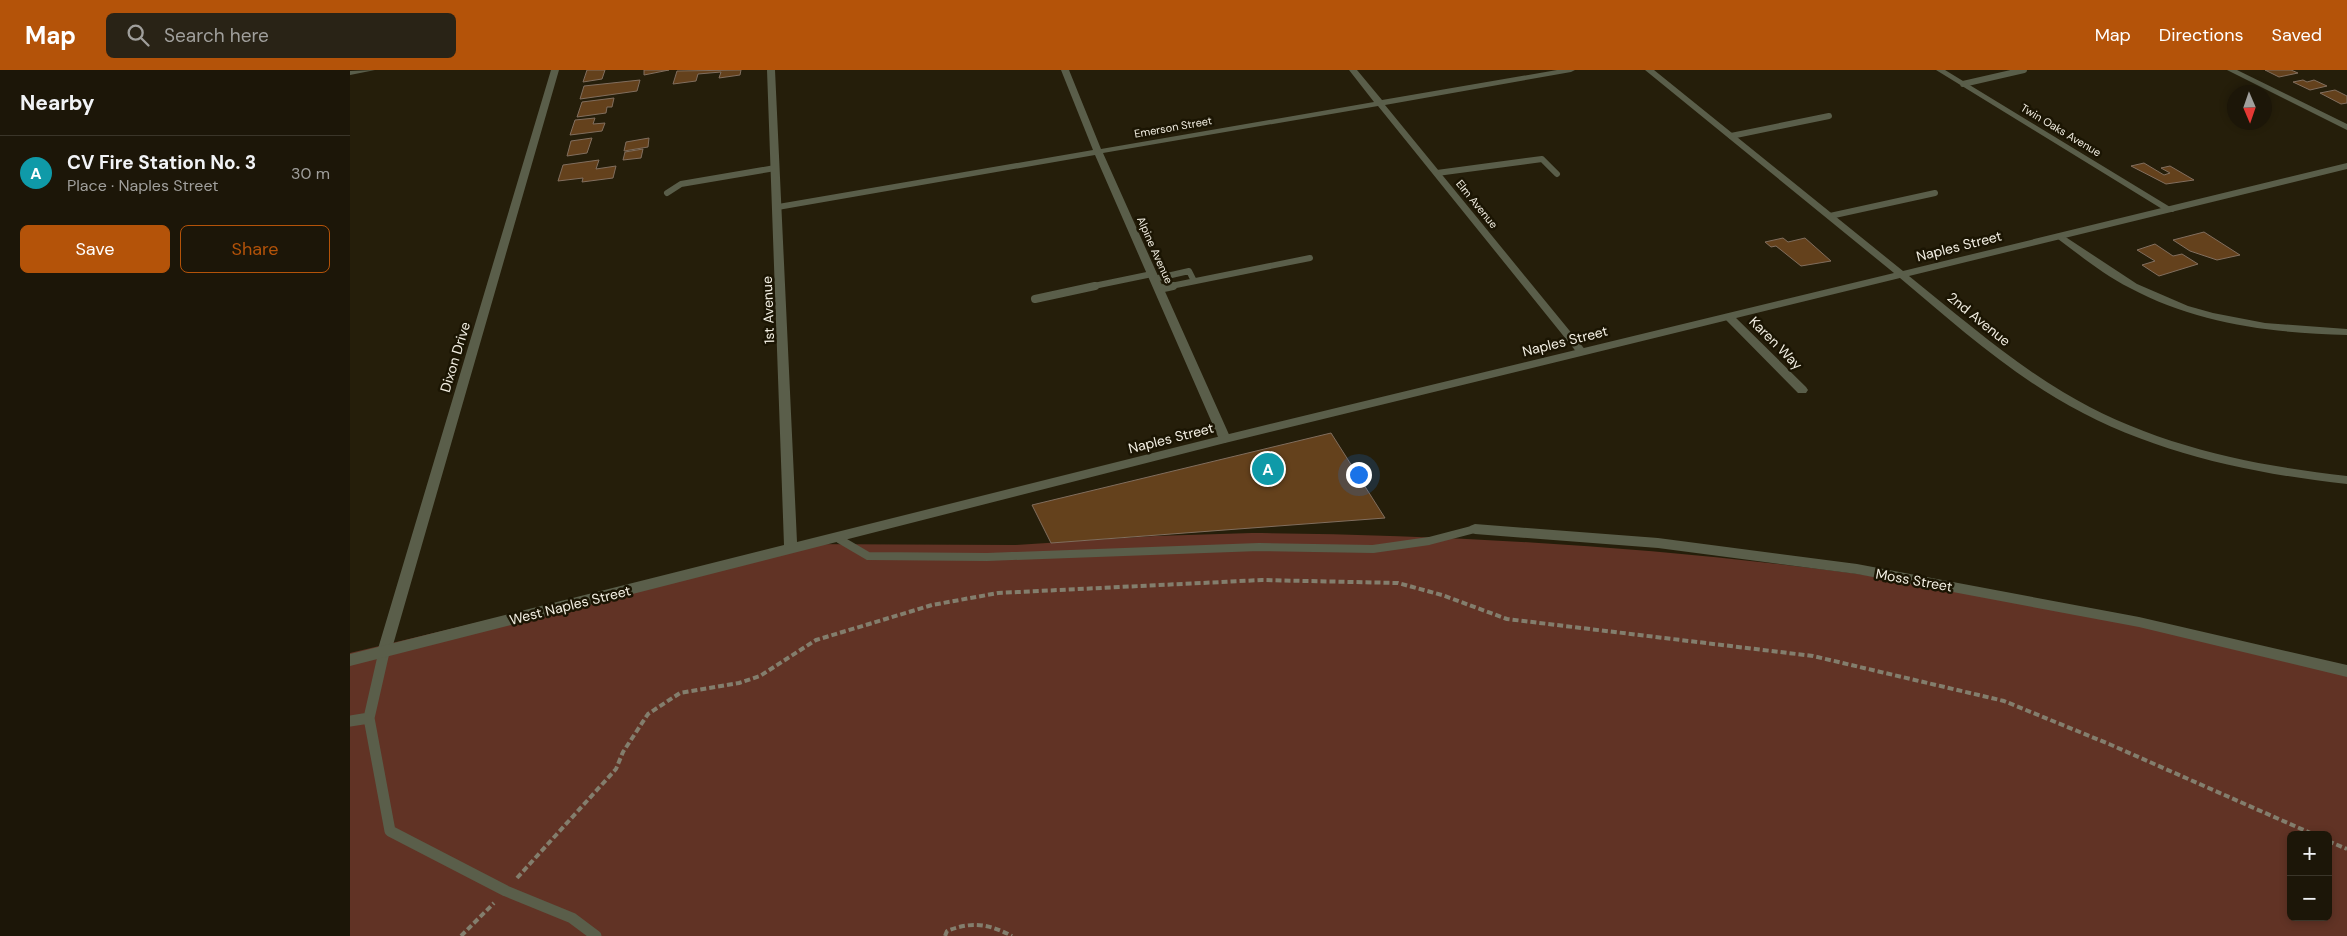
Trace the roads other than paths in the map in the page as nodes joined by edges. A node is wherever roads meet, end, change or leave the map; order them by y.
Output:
1 (371, 70) edge
2 (555, 70) edge
3 (771, 70) edge
4 (1065, 70) edge
5 (1353, 70) edge
6 (1571, 70) edge
7 (1649, 70) edge
8 (1940, 70) edge
9 (2024, 70) edge
10 (2231, 70) edge
11 (350, 73) edge
12 (1963, 84) junction
13 (1381, 103) junction
14 (1829, 116) dead end
15 (2347, 127) edge
16 (1731, 136) junction
17 (1099, 152) junction
18 (2347, 166) edge
19 (775, 168) junction
20 (1438, 173) junction
21 (1557, 174) dead end
22 (666, 192) dead end
23 (1935, 193) dead end
24 (778, 207) junction
25 (2170, 210) junction
26 (1830, 216) junction
27 (2061, 237) junction
28 (1310, 258) dead end
29 (1903, 275) junction
30 (1153, 276) junction
31 (1194, 281) junction
32 (1159, 289) junction
33 (1034, 299) dead end
34 (1729, 317) junction
35 (2347, 332) edge
36 (1582, 352) junction
37 (1802, 390) dead end
38 (1225, 439) junction
39 (2347, 480) edge
40 (1475, 529) joint
41 (838, 538) junction
42 (791, 549) junction
43 (384, 652) junction
44 (350, 660) edge
45 (2347, 671) edge
46 (369, 718) junction
47 (350, 722) edge
48 (596, 936) edge

1 - 11 street
2 - 43 street, Dixon Drive
3 - 19 street, 1st Avenue
4 - 17 street, Alpine Avenue
5 - 13 street, Elm Avenue
6 - 13 street, Emerson Street
7 - 16 street, 2nd Avenue
8 - 12 street, Twin Oaks Avenue
9 - 12 lane
10 - 15 street
12 - 25 street, Twin Oaks Avenue
13 - 17 street, Emerson Street
13 - 20 street, Elm Avenue
14 - 16 lane
16 - 26 street, 2nd Avenue
17 - 24 street, Emerson Street
17 - 30 street, Alpine Avenue
18 - 25 street, Naples Street
19 - 22 lane
19 - 24 street, 1st Avenue
20 - 21 lane
20 - 36 street, Elm Avenue
23 - 26 lane
24 - 42 street, 1st Avenue
25 - 27 street, Naples Street
26 - 29 street, 2nd Avenue
27 - 29 street, Naples Street
27 - 35 street
28 - 31 lane
29 - 34 street, Naples Street
29 - 39 street, 2nd Avenue
30 - 31 lane
30 - 32 street, Alpine Avenue
30 - 33 lane
31 - 32 lane
32 - 38 street, Alpine Avenue
34 - 36 street, Naples Street
34 - 37 street, Karen Way
36 - 38 street, Naples Street
38 - 41 street, Naples Street
40 - 41 lane
40 - 45 street, Moss Street
41 - 42 street, Naples Street
42 - 43 street, West Naples Street
43 - 44 street, West Naples Street
43 - 46 lane
46 - 47 lane
46 - 48 lane

